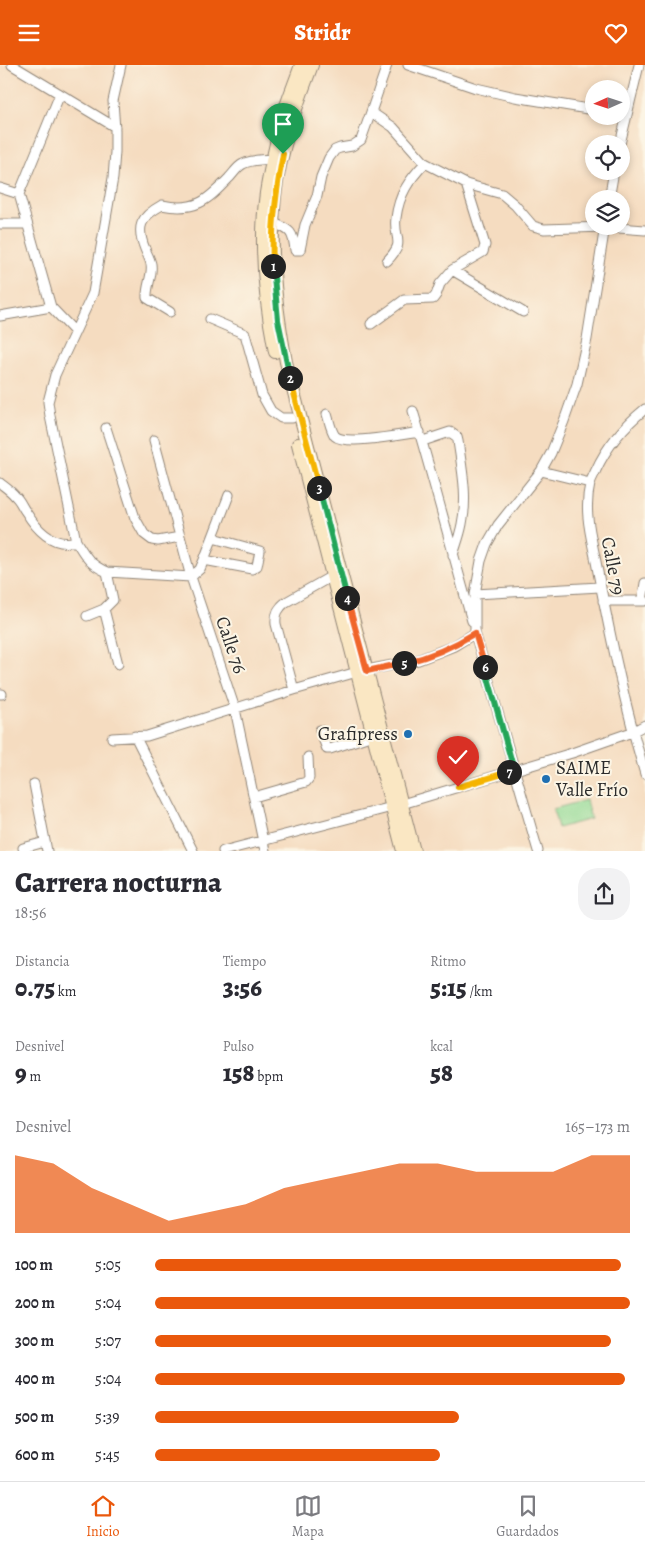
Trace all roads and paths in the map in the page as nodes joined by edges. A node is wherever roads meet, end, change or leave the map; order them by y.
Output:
1 (12, 65) edge
2 (122, 65) edge
3 (301, 65) edge
4 (312, 65) edge
5 (387, 65) edge
6 (408, 65) edge
7 (639, 65) edge
8 (60, 94) junction
9 (630, 95) edge
10 (585, 109) edge
11 (371, 112) junction
12 (115, 127) junction
13 (274, 159) junction
14 (425, 163) junction
15 (466, 183) junction
16 (0, 188) edge
17 (19, 194) junction
18 (274, 223) junction
19 (0, 224) edge
20 (27, 224) junction
21 (585, 228) edge
22 (630, 229) edge
23 (645, 230) edge
24 (604, 235) edge
25 (387, 261) dead end
26 (452, 270) junction
27 (50, 307) junction
28 (170, 312) dead end
29 (523, 312) dead end
30 (0, 316) edge
31 (210, 319) dead end
32 (371, 324) dead end
33 (76, 332) junction
34 (645, 409) edge
35 (413, 411) dead end
36 (327, 414) dead end
37 (292, 418) junction
38 (106, 428) dead end
39 (421, 437) junction
40 (154, 441) dead end
41 (541, 471) junction
42 (0, 483) edge
43 (590, 483) junction
44 (229, 495) dead end
45 (180, 537) junction
46 (213, 538) junction
47 (76, 541) junction
48 (453, 555) junction
49 (204, 560) junction
50 (107, 572) junction
51 (332, 576) junction
52 (191, 577) junction
53 (645, 583) edge
54 (600, 587) junction
55 (475, 593) junction
56 (603, 601) junction
57 (643, 601) edge
58 (104, 609) junction
59 (87, 616) dead end
60 (475, 633) junction
61 (118, 664) dead end
62 (362, 672) junction
63 (294, 690) junction
64 (236, 709) junction
65 (645, 725) edge
66 (320, 730) dead end
67 (632, 732) junction
68 (373, 735) junction
69 (135, 737) junction
70 (112, 738) dead end
71 (308, 757) dead end
72 (514, 770) junction
73 (645, 774) edge
74 (34, 784) dead end
75 (254, 797) junction
76 (397, 805) junction
77 (263, 841) junction
78 (23, 847) dead end
79 (46, 847) edge
80 (193, 851) edge
81 (223, 851) edge
82 (265, 851) edge
83 (403, 851) edge
84 (414, 851) edge
85 (538, 851) edge

1 - 8 street
2 - 12 street
3 - 13 main road
4 - 18 main road
5 - 11 street
6 - 10 street
7 - 9 street
8 - 12 street
8 - 17 street
11 - 14 street
11 - 18 street
12 - 33 street
13 - 28 street
13 - 37 main road
14 - 15 street
14 - 25 street
15 - 21 street
15 - 26 street
16 - 17 street
17 - 20 street
18 - 62 main road
19 - 20 street
20 - 27 street
22 - 23 street
24 - 41 street
26 - 29 street
26 - 32 street
27 - 30 street
27 - 33 street
31 - 37 street
33 - 47 street
34 - 43 street, Calle 79
35 - 39 street
36 - 39 street
37 - 51 main road
38 - 45 street
39 - 48 street
39 - 48 street
40 - 45 street, Calle 76
41 - 43 street
41 - 55 street
42 - 47 street
43 - 54 street, Calle 79
44 - 46 street
45 - 52 street, Calle 76
46 - 49 street
46 - 49 street
47 - 50 street
48 - 60 street
49 - 52 street
50 - 52 street
50 - 58 street
51 - 62 main road
51 - 63 street
52 - 64 street, Calle 76
53 - 57 street
54 - 55 street
54 - 56 street, Calle 79
55 - 60 street
56 - 57 street
56 - 67 street, Calle 79
58 - 59 street
58 - 61 street
60 - 62 street
60 - 72 street
62 - 63 street
62 - 68 main road
62 - 76 main road
63 - 64 street
64 - 69 street
64 - 75 street, Calle 76
65 - 67 street
66 - 68 street
67 - 72 street
67 - 73 street, Calle 79
68 - 76 main road
69 - 70 street
69 - 80 street
71 - 75 street
72 - 76 street
72 - 85 street
74 - 79 street
75 - 77 street, Calle 76
76 - 77 street
76 - 83 main road
76 - 84 main road
77 - 81 street
77 - 82 street, Calle 76
78 - 79 street

